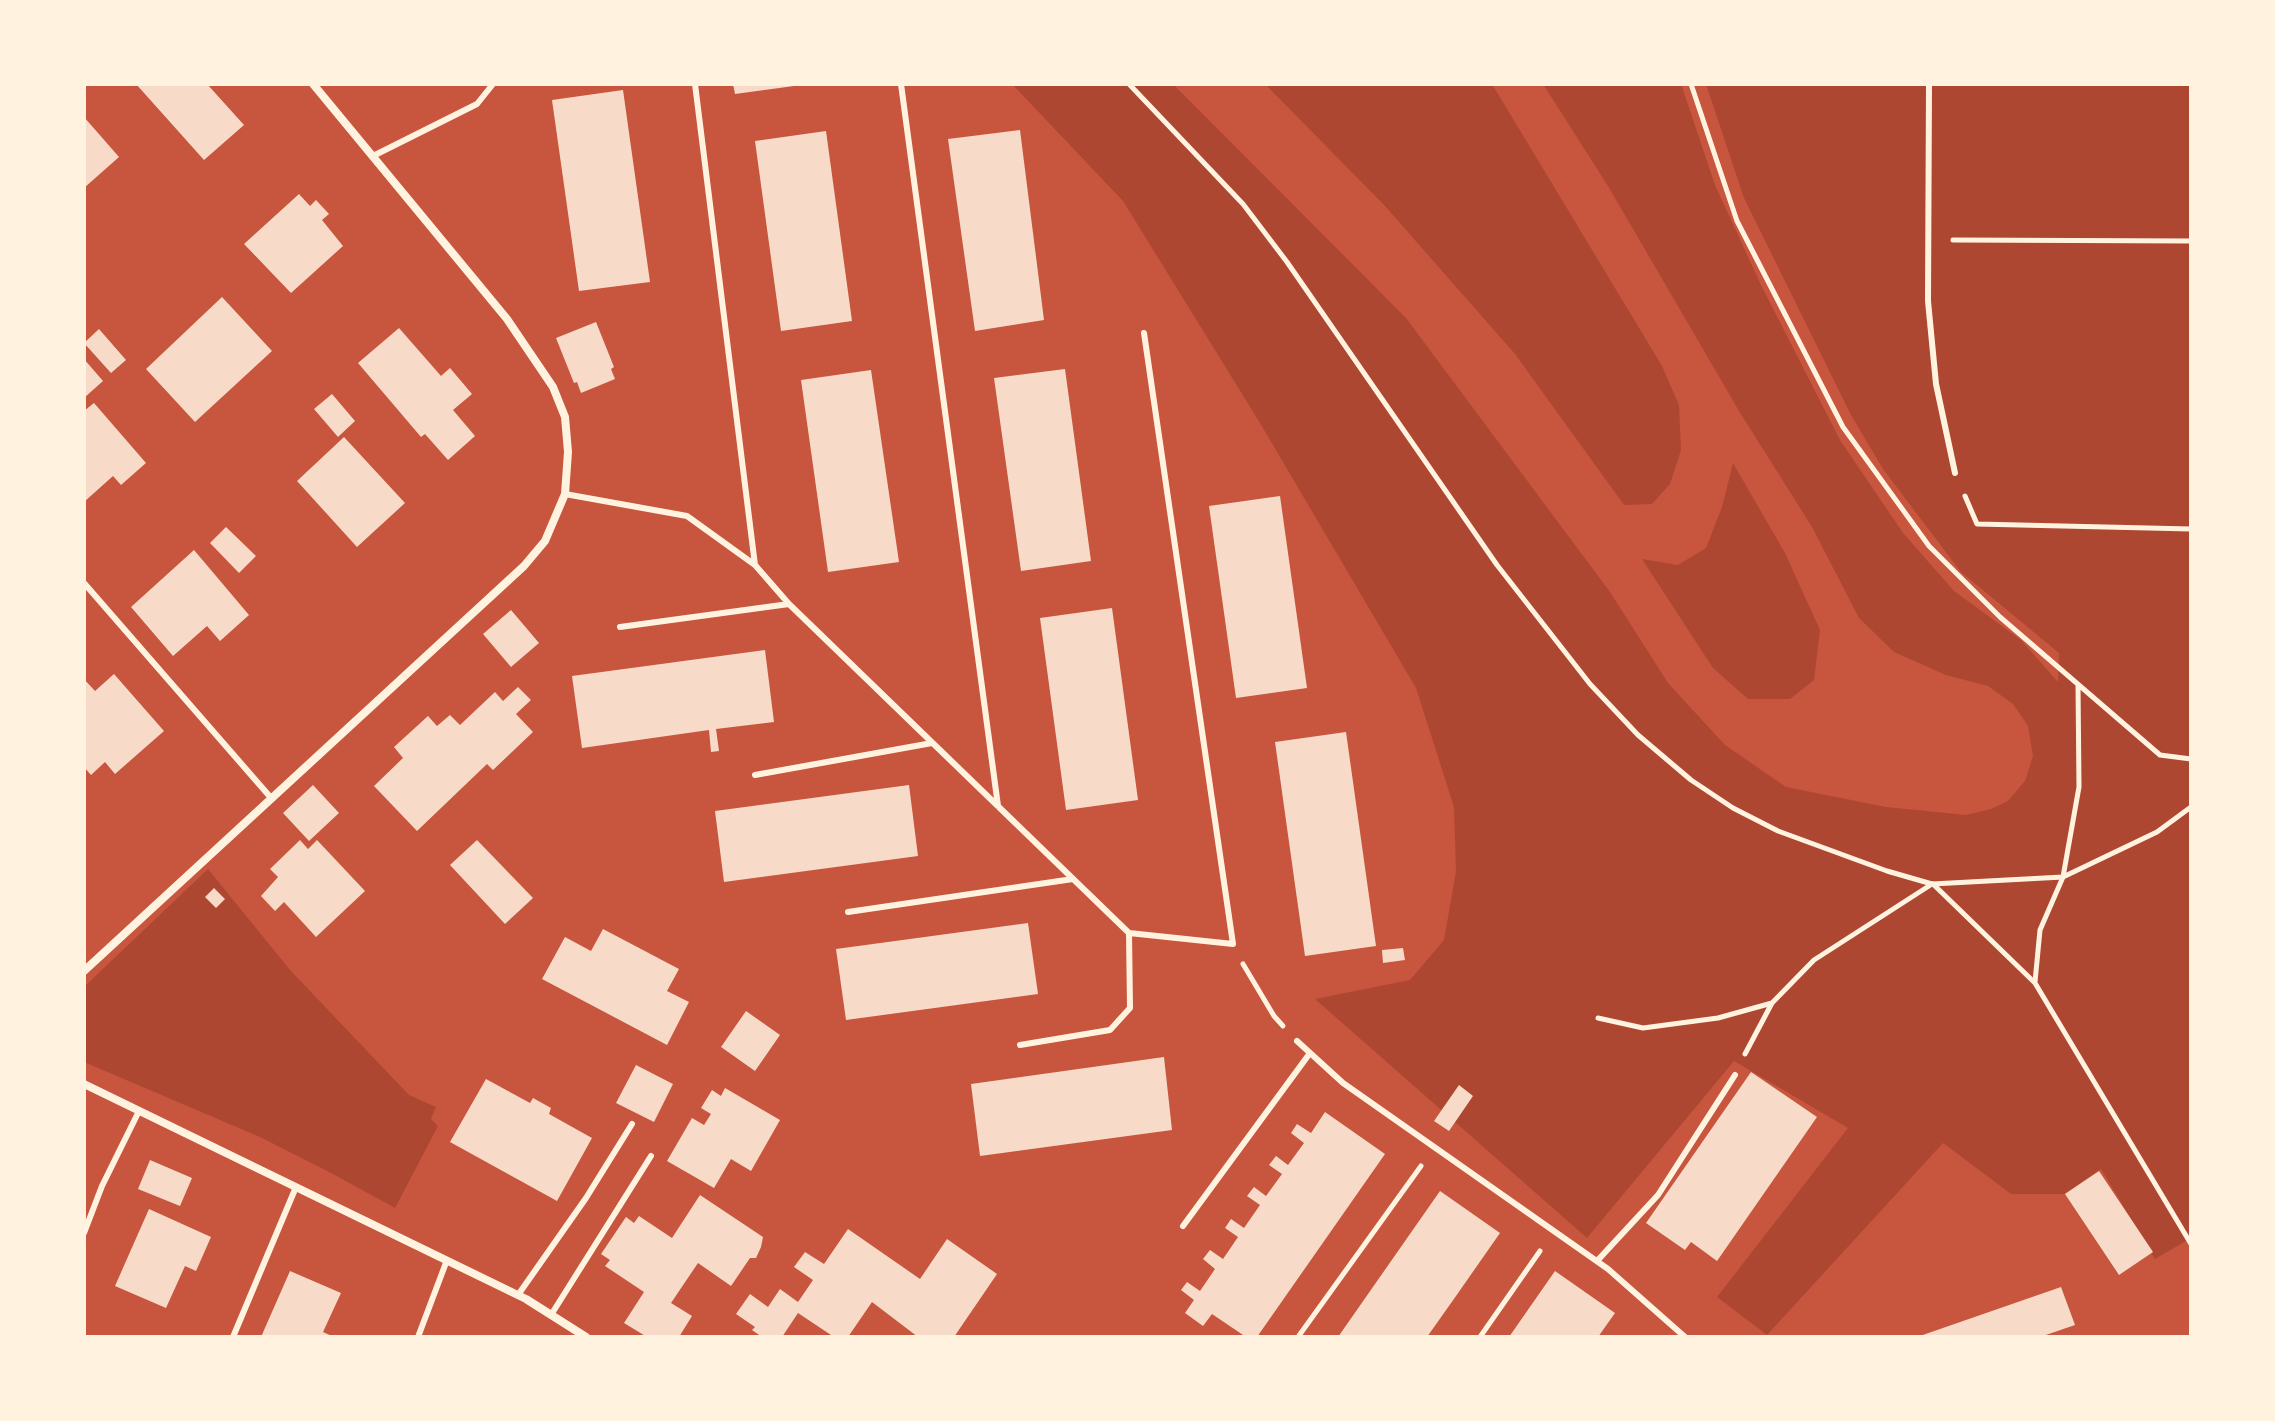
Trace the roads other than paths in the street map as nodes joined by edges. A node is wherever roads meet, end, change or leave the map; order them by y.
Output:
1 (313, 84) edge
2 (493, 84) edge
3 (695, 84) edge
4 (901, 84) edge
5 (1929, 84) edge
6 (373, 156) junction
7 (1144, 333) dead end
8 (1955, 473) road end
9 (565, 494) junction
10 (755, 565) junction
11 (84, 583) edge
12 (789, 604) junction
13 (620, 627) dead end
14 (933, 743) junction
15 (755, 775) dead end
16 (272, 799) junction
17 (998, 806) junction
18 (1073, 879) junction
19 (848, 912) dead end
20 (1129, 933) junction
21 (84, 971) edge
22 (1297, 1041) road end
23 (1020, 1045) dead end
24 (1310, 1053) junction
25 (1735, 1075) road end
26 (84, 1084) edge
27 (139, 1111) junction
28 (632, 1124) dead end
29 (651, 1156) dead end
30 (296, 1187) junction
31 (1183, 1226) dead end
32 (84, 1233) edge
33 (447, 1260) junction
34 (1597, 1261) junction
35 (518, 1295) junction
36 (551, 1315) junction
37 (233, 1337) edge
38 (418, 1337) edge
39 (586, 1337) edge
40 (1685, 1337) edge

1 - 6 street
2 - 6 lane
3 - 10 lane
4 - 17 lane
5 - 8 lane
6 - 9 street
7 - 20 lane
9 - 10 lane
9 - 16 street
10 - 12 lane
11 - 16 lane
12 - 13 lane
12 - 14 lane
14 - 15 lane
14 - 17 lane
16 - 21 street
17 - 18 lane
18 - 19 lane
18 - 20 lane
20 - 23 lane
22 - 24 lane
24 - 31 lane
24 - 34 lane
25 - 34 lane
26 - 27 street
27 - 30 street
27 - 32 lane
28 - 35 lane
29 - 36 lane
30 - 33 street
30 - 37 lane
33 - 35 street
33 - 38 lane
34 - 40 lane
35 - 36 street
36 - 39 street

